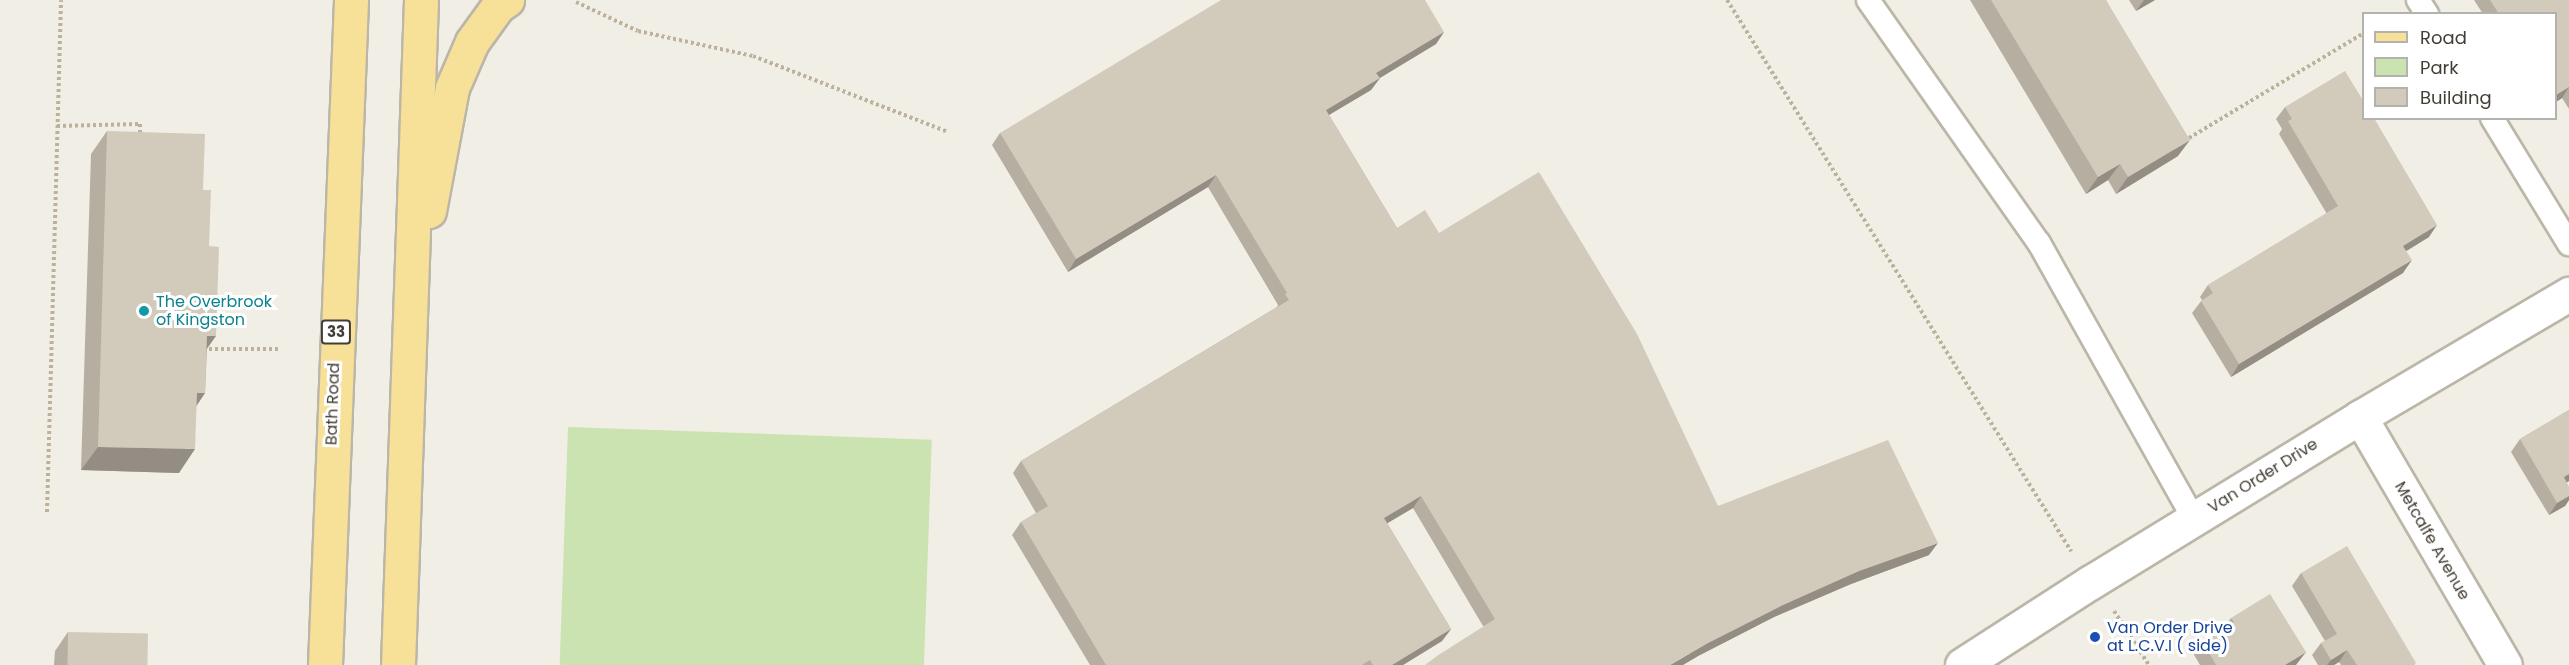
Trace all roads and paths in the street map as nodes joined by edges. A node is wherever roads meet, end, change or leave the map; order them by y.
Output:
1 (61, 0) edge
2 (351, 0) edge
3 (421, 0) edge
4 (507, 0) edge
5 (1727, 0) edge
6 (1868, 0) edge
7 (576, 2) dead end
8 (2362, 34) edge
9 (2493, 120) edge
10 (57, 126) junction
11 (948, 132) dead end
12 (2189, 138) edge
13 (141, 140) edge
14 (2569, 244) edge
15 (2569, 294) edge
16 (408, 322) junction
17 (209, 349) edge
18 (279, 349) dead end
19 (2360, 417) junction
20 (47, 512) dead end
21 (2194, 519) junction
22 (2091, 582) junction
23 (325, 665) edge
24 (398, 665) edge
25 (1962, 665) edge
26 (2149, 665) edge
27 (2505, 665) edge

1 - 10 path
2 - 23 main road, Bath Road / 33
3 - 16 main road
4 - 16 main road
5 - 22 path
6 - 21 lane
7 - 11 path
8 - 12 path
9 - 14 lane
10 - 13 path
10 - 20 path
15 - 19 street, Van Order Drive
16 - 24 main road
17 - 18 path
19 - 21 street, Van Order Drive
19 - 27 street, Metcalfe Avenue
21 - 22 street, Van Order Drive
22 - 25 street, Van Order Drive
22 - 26 path

